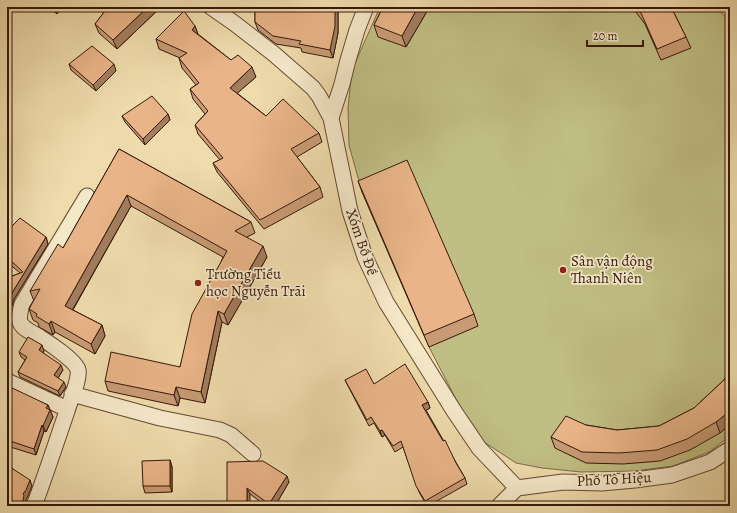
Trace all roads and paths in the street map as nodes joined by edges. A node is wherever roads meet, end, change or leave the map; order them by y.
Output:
1 (211, 7) edge
2 (366, 7) edge
3 (331, 118) junction
4 (87, 196) dead end
5 (7, 322) edge
6 (24, 328) junction
7 (7, 380) edge
8 (72, 394) junction
9 (67, 409) junction
10 (730, 449) edge
11 (253, 454) dead end
12 (517, 488) junction
13 (34, 506) edge
14 (499, 506) edge

1 - 3 street, Xóm Bồ Đề
2 - 3 street
3 - 12 street, Xóm Bồ Đề
4 - 6 street
5 - 6 street
6 - 8 street
7 - 9 street
8 - 9 street
8 - 11 street
9 - 13 street
10 - 12 street, Phố Tô Hiệu
12 - 14 street

